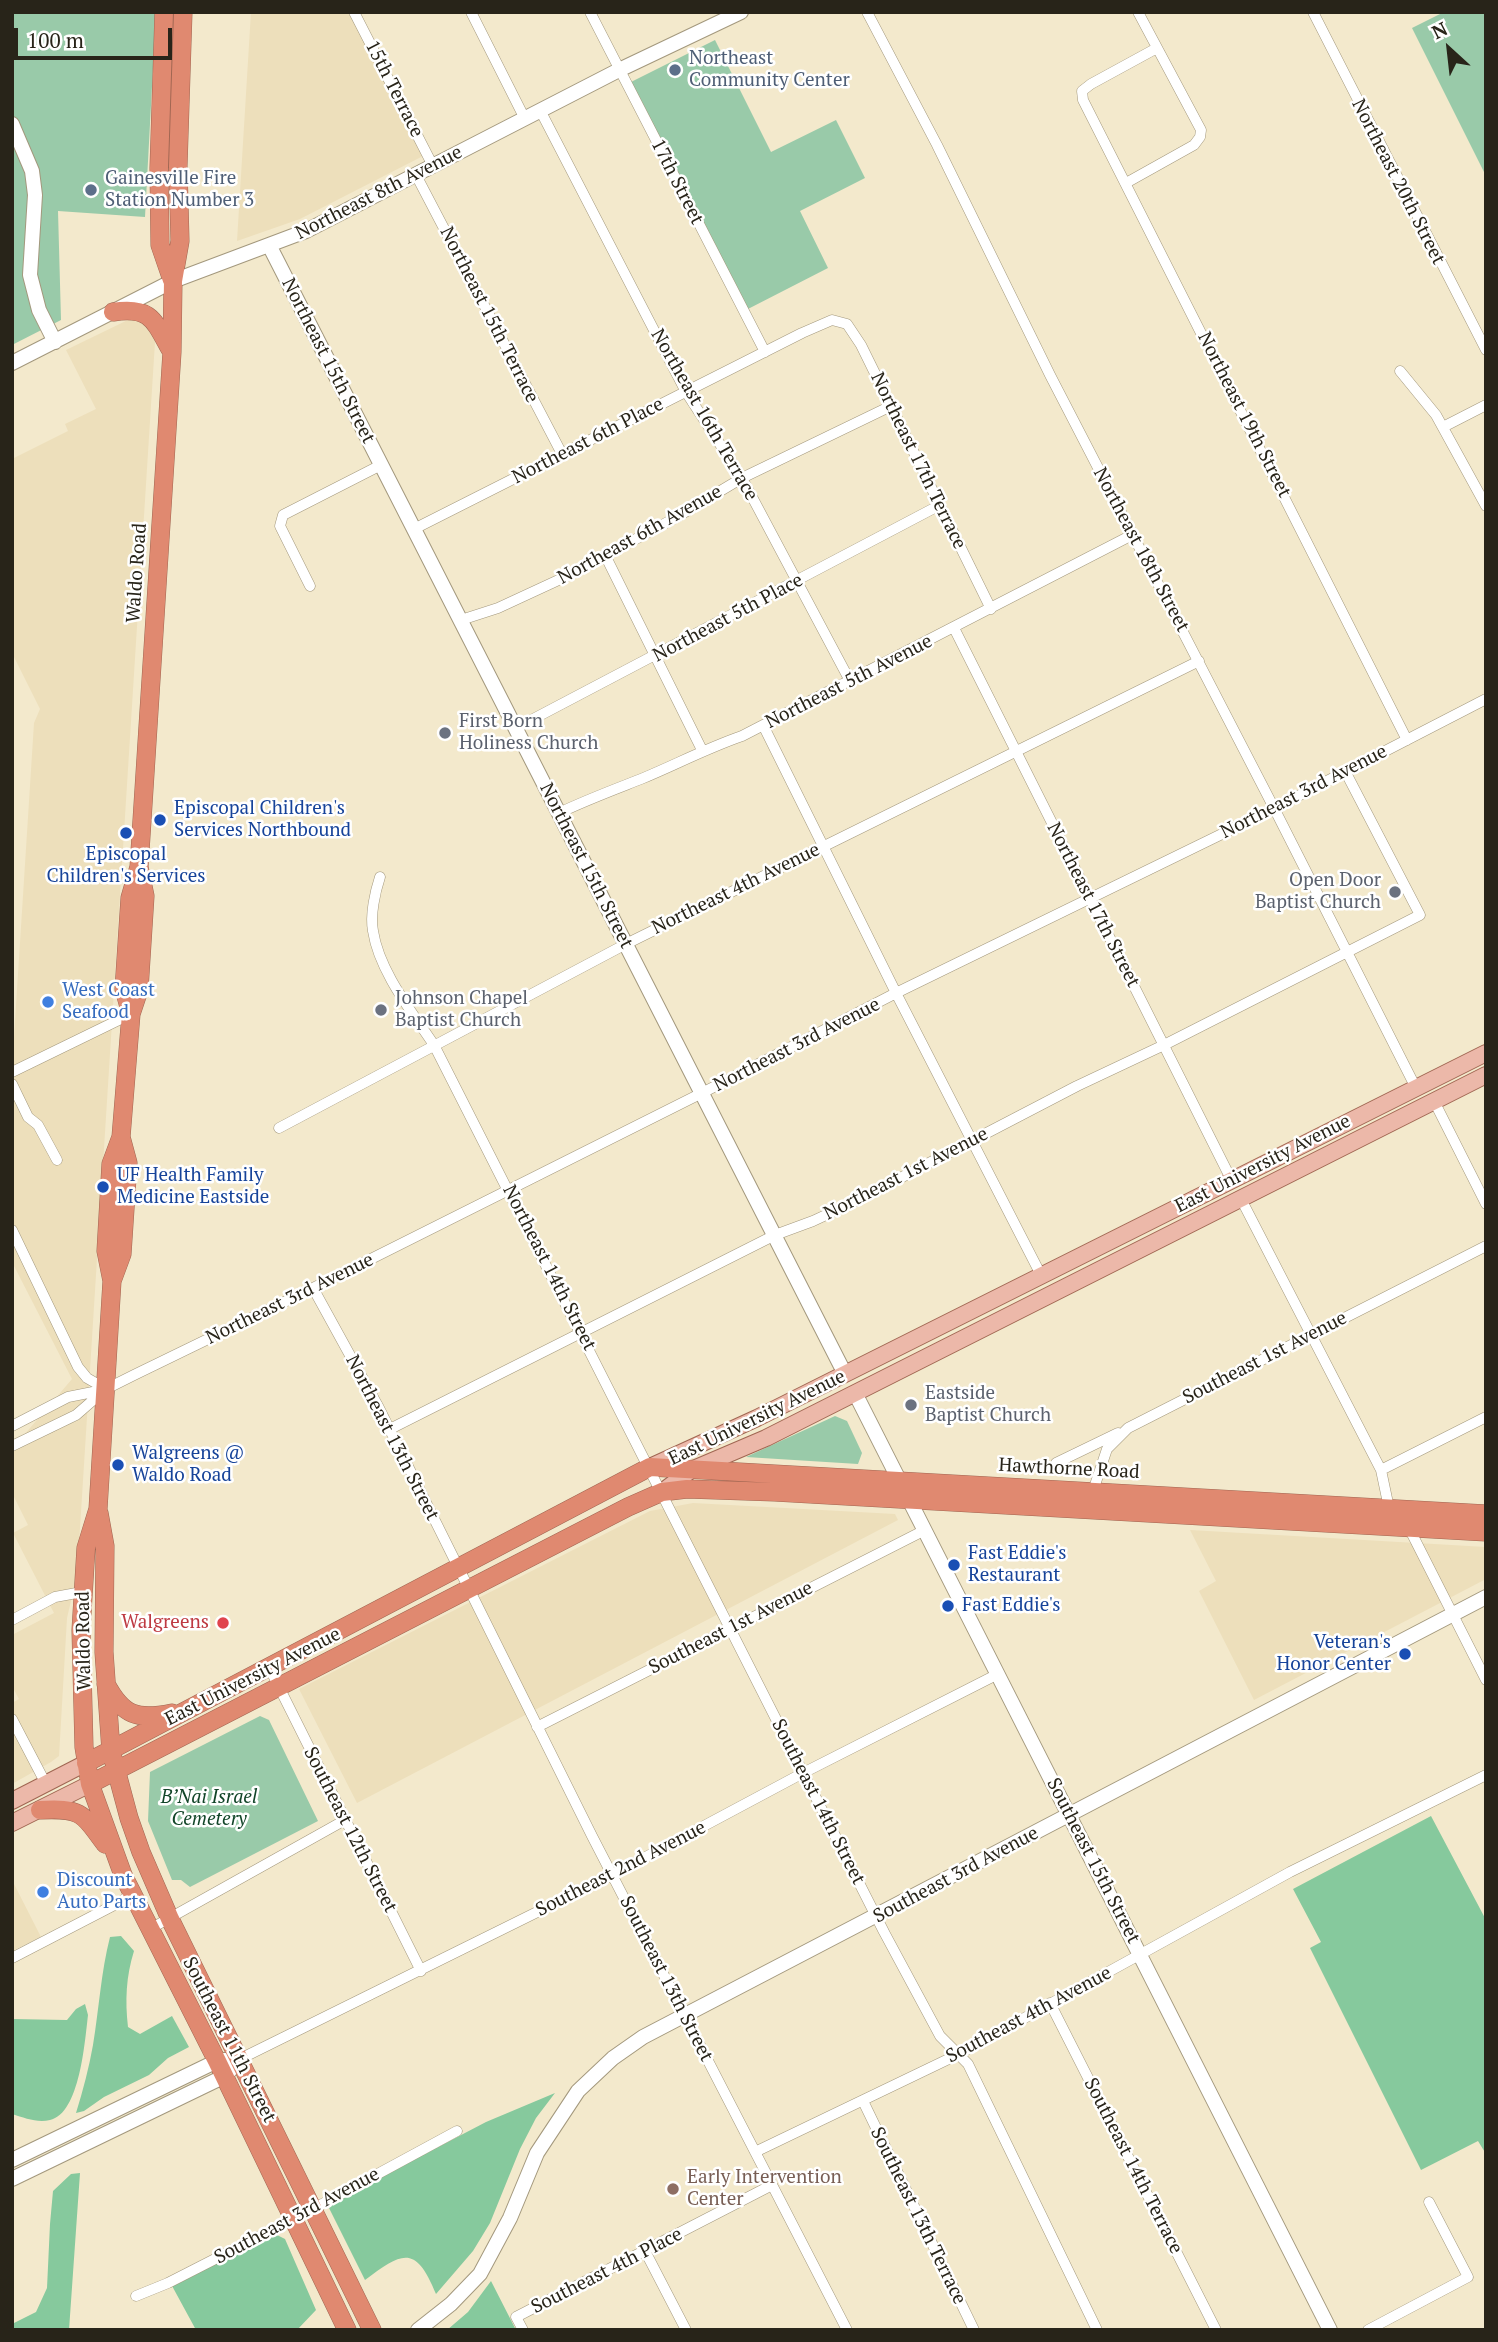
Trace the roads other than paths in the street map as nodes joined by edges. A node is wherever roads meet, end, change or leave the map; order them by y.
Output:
1 (164, 12) edge
2 (183, 12) edge
3 (354, 12) edge
4 (471, 12) edge
5 (590, 12) edge
6 (741, 12) edge
7 (867, 12) edge
8 (1138, 12) edge
9 (1313, 12) edge
10 (1157, 48) junction
11 (619, 69) junction
12 (540, 110) junction
13 (525, 119) junction
14 (12, 124) edge
15 (433, 166) junction
16 (416, 175) junction
17 (1126, 183) junction
18 (270, 246) junction
19 (173, 281) junction
20 (113, 312) junction
21 (838, 322) joint
22 (55, 342) junction
23 (1486, 350) edge
24 (172, 352) junction
25 (765, 352) junction
26 (12, 363) edge
27 (1400, 371) dead end
28 (686, 392) junction
29 (891, 405) junction
30 (1486, 405) edge
31 (1443, 427) junction
32 (562, 454) junction
33 (382, 465) junction
34 (742, 478) junction
35 (940, 505) junction
36 (1486, 506) edge
37 (414, 529) junction
38 (1132, 536) junction
39 (605, 555) junction
40 (798, 581) junction
41 (310, 586) dead end
42 (991, 609) junction
43 (461, 620) junction
44 (954, 628) junction
45 (656, 656) junction
46 (1199, 660) junction
47 (850, 681) junction
48 (1486, 699) edge
49 (763, 725) junction
50 (516, 728) junction
51 (1407, 740) junction
52 (702, 750) junction
53 (1016, 752) junction
54 (1345, 771) junction
55 (1274, 808) junction
56 (559, 813) junction
57 (823, 846) junction
58 (380, 877) dead end
59 (1090, 898) junction
60 (626, 944) junction
61 (1348, 953) junction
62 (897, 993) junction
63 (131, 1014) junction
64 (434, 1045) junction
65 (1164, 1045) junction
66 (1486, 1053) edge
67 (12, 1072) edge
68 (1486, 1075) edge
69 (12, 1084) edge
70 (1416, 1088) junction
71 (702, 1093) junction
72 (1434, 1101) junction
73 (279, 1128) dead end
74 (972, 1140) junction
75 (57, 1160) dead end
76 (1232, 1181) junction
77 (509, 1189) junction
78 (1241, 1199) junction
79 (1486, 1204) edge
80 (12, 1230) edge
81 (775, 1236) junction
82 (1486, 1246) edge
83 (1041, 1275) junction
84 (313, 1288) junction
85 (1051, 1294) junction
86 (581, 1331) junction
87 (1311, 1335) junction
88 (845, 1374) junction
89 (106, 1389) junction
90 (855, 1393) junction
91 (1486, 1417) edge
92 (12, 1426) edge
93 (1128, 1428) junction
94 (390, 1429) junction
95 (12, 1446) edge
96 (1056, 1463) dead end
97 (650, 1467) junction
98 (691, 1470) junction
99 (1381, 1470) junction
100 (900, 1481) junction
101 (1092, 1491) junction
102 (662, 1492) junction
103 (909, 1499) junction
104 (1389, 1508) junction
105 (98, 1509) junction
106 (1091, 1510) junction
107 (1486, 1514) edge
108 (1409, 1528) junction
109 (925, 1530) junction
110 (1486, 1532) edge
111 (458, 1567) junction
112 (469, 1589) junction
113 (82, 1592) junction
114 (1486, 1597) edge
115 (1452, 1615) junction
116 (12, 1620) edge
117 (730, 1628) junction
118 (269, 1667) junction
119 (998, 1674) junction
120 (1486, 1680) edge
121 (106, 1684) junction
122 (279, 1688) junction
123 (189, 1710) junction
124 (12, 1719) edge
125 (537, 1727) junction
126 (111, 1751) junction
127 (86, 1763) junction
128 (116, 1772) junction
129 (803, 1773) junction
130 (1486, 1775) edge
131 (46, 1784) junction
132 (90, 1784) junction
133 (12, 1801) edge
134 (40, 1810) junction
135 (1070, 1815) junction
136 (345, 1820) junction
137 (12, 1823) edge
138 (116, 1858) junction
139 (612, 1875) junction
140 (132, 1894) junction
141 (876, 1917) junction
142 (170, 1919) junction
143 (150, 1929) junction
144 (1139, 1953) junction
145 (12, 1958) edge
146 (421, 1971) junction
147 (1050, 2003) junction
148 (684, 2015) junction
149 (959, 2054) junction
150 (240, 2059) junction
151 (221, 2068) junction
152 (863, 2101) junction
153 (457, 2131) dead end
154 (755, 2152) junction
155 (12, 2160) edge
156 (12, 2179) edge
157 (772, 2185) junction
158 (1429, 2202) dead end
159 (313, 2209) junction
160 (294, 2219) junction
161 (645, 2251) junction
162 (136, 2296) dead end
163 (348, 2330) edge
164 (372, 2330) edge
165 (418, 2330) edge
166 (523, 2330) edge
167 (686, 2330) edge
168 (847, 2330) edge
169 (974, 2330) edge
170 (1097, 2330) edge
171 (1216, 2330) edge
172 (1330, 2330) edge
173 (1368, 2330) edge

1 - 19 highway, Waldo Road
2 - 19 highway, Waldo Road
3 - 15 street, 15th Terrace
4 - 13 street
5 - 11 street, 17th Street
6 - 11 street, Northeast 8th Avenue
7 - 38 street, Northeast 18th Street
8 - 10 street
9 - 23 street, Northeast 20th Street
10 - 17 street
10 - 17 street, Northeast 19th Street
11 - 12 street, Northeast 8th Avenue
11 - 25 street, 17th Street
12 - 13 street, Northeast 8th Avenue
12 - 28 street, Northeast 16th Terrace
13 - 15 street, Northeast 8th Avenue
14 - 22 street
15 - 16 street, Northeast 8th Avenue
16 - 18 street, Northeast 8th Avenue
16 - 32 street, Northeast 15th Terrace
17 - 51 street, Northeast 19th Street
18 - 19 street, Northeast 8th Avenue
18 - 33 street, Northeast 15th Street
19 - 20 street, Northeast 8th Avenue
19 - 24 highway, Waldo Road
20 - 22 street, Northeast 8th Avenue
20 - 24 highway
21 - 25 street, Northeast 6th Place
21 - 29 street, Northeast 17th Terrace
22 - 26 street, Northeast 8th Avenue
24 - 63 highway, Waldo Road
25 - 28 street, Northeast 6th Place
27 - 31 street
28 - 32 street, Northeast 6th Place
28 - 34 street, Northeast 16th Terrace
29 - 34 street, Northeast 6th Avenue
29 - 35 street, Northeast 17th Terrace
30 - 31 street
31 - 36 street
32 - 37 street, Northeast 6th Place
33 - 37 street, Northeast 15th Street
33 - 41 street
34 - 39 street, Northeast 6th Avenue
34 - 40 street, Northeast 16th Terrace
35 - 40 street, Northeast 5th Place
35 - 42 street, Northeast 17th Terrace
37 - 43 street, Northeast 15th Street
38 - 42 street, Northeast 5th Avenue
38 - 46 street, Northeast 18th Street
39 - 43 street, Northeast 6th Avenue
39 - 45 street
40 - 45 street, Northeast 5th Place
40 - 47 street, Northeast 16th Terrace
42 - 44 street, Northeast 5th Avenue
43 - 50 street, Northeast 15th Street
44 - 47 street, Northeast 5th Avenue
44 - 53 street, Northeast 17th Street
45 - 50 street, Northeast 5th Place
45 - 52 street
46 - 53 street, Northeast 4th Avenue
46 - 55 street, Northeast 18th Street
47 - 49 street, Northeast 5th Avenue
48 - 51 street, Northeast 3rd Avenue
49 - 52 street, Northeast 5th Avenue
49 - 57 street
50 - 56 street, Northeast 15th Street
51 - 54 street, Northeast 3rd Avenue
52 - 56 street, Northeast 5th Avenue
53 - 57 street, Northeast 4th Avenue
53 - 59 street, Northeast 17th Street
54 - 55 street, Northeast 3rd Avenue
54 - 61 street, Northeast 1st Avenue
55 - 59 street, Northeast 3rd Avenue
55 - 61 street, Northeast 18th Street
56 - 60 street, Northeast 15th Street
57 - 60 street, Northeast 4th Avenue
57 - 62 street
58 - 64 street
59 - 62 street, Northeast 3rd Avenue
59 - 65 street, Northeast 17th Street
60 - 64 street, Northeast 4th Avenue
60 - 71 street, Northeast 15th Street
61 - 65 street, Northeast 1st Avenue
61 - 70 street, Northeast 18th Street
62 - 71 street, Northeast 3rd Avenue
62 - 74 street
63 - 67 street
63 - 89 highway, Waldo Road
64 - 73 street, Northeast 4th Avenue
64 - 77 street, Northeast 14th Street
65 - 74 street, Northeast 1st Avenue
65 - 76 street, Northeast 17th Street
66 - 70 main road, East University Avenue
68 - 72 main road, East University Avenue
69 - 75 street
70 - 72 main road
70 - 76 main road, East University Avenue
71 - 77 street, Northeast 3rd Avenue
71 - 81 street, Northeast 15th Street
72 - 78 main road, East University Avenue
72 - 79 street
74 - 81 street, Northeast 1st Avenue
74 - 83 street
76 - 78 main road
76 - 83 main road, East University Avenue
77 - 84 street, Northeast 3rd Avenue
77 - 86 street, Northeast 14th Street
78 - 85 main road, East University Avenue
78 - 87 street
80 - 89 street
81 - 86 street, Northeast 1st Avenue
81 - 88 street, Northeast 15th Street
82 - 87 street, Southeast 1st Avenue
83 - 85 main road
83 - 88 main road, East University Avenue
84 - 89 street, Northeast 3rd Avenue
84 - 94 street, Northeast 13th Street
85 - 90 main road, East University Avenue
86 - 94 street, Northeast 1st Avenue
86 - 97 street, Northeast 14th Street
87 - 93 street, Southeast 1st Avenue
87 - 99 street
88 - 90 main road
88 - 97 main road, East University Avenue
89 - 92 street, Northeast 3rd Avenue
89 - 95 street, Northeast 3rd Avenue
89 - 105 highway, Waldo Road
90 - 98 main road, East University Avenue
90 - 100 street, Southeast 15th Street
91 - 99 street
93 - 96 street
93 - 101 street, Southeast 1st Avenue
94 - 111 street, Northeast 13th Street
97 - 98 highway, Hawthorne Road
97 - 102 street, Northeast 14th Street
97 - 111 highway, East University Avenue
98 - 100 highway, Hawthorne Road
98 - 102 main road, East University Avenue
99 - 104 street
100 - 101 highway, Hawthorne Road
100 - 103 street, Southeast 15th Street
101 - 104 highway, Hawthorne Road
101 - 106 street, Southeast 1st Avenue
102 - 103 highway, Hawthorne Road
102 - 112 highway, East University Avenue
102 - 117 street, Southeast 14th Street
103 - 106 highway, Hawthorne Road
103 - 109 street, Southeast 15th Street
104 - 107 highway, Hawthorne Road
105 - 113 highway, Waldo Road
105 - 121 highway, Waldo Road
106 - 108 highway, Hawthorne Road
108 - 110 highway, Hawthorne Road
108 - 115 street
109 - 117 street, Southeast 1st Avenue
109 - 119 street, Southeast 15th Street
111 - 112 street, Northeast 13th Street
111 - 118 highway, East University Avenue
112 - 122 highway, East University Avenue
112 - 125 street, Southeast 13th Street
113 - 116 street
113 - 127 highway, Waldo Road
114 - 115 street, Southeast 3rd Avenue
115 - 120 street
115 - 135 street, Southeast 3rd Avenue
117 - 125 street, Southeast 1st Avenue
117 - 129 street, Southeast 14th Street
118 - 122 street, Southeast 12th Street
118 - 123 highway, East University Avenue
119 - 129 street, Southeast 2nd Avenue
119 - 135 street, Southeast 15th Street
121 - 123 highway
121 - 126 highway, Waldo Road
122 - 128 highway, East University Avenue
122 - 136 street, Southeast 12th Street
123 - 126 highway, East University Avenue
124 - 131 street
125 - 139 street, Southeast 13th Street
126 - 127 highway, East University Avenue
126 - 128 highway, Waldo Road
127 - 131 main road, East University Avenue
127 - 132 highway, Southeast 11th Street
128 - 132 highway, East University Avenue
128 - 142 highway, Southeast 11th Street
129 - 139 street, Southeast 2nd Avenue
129 - 141 street, Southeast 14th Street
130 - 144 street, Southeast 4th Avenue
131 - 133 main road, East University Avenue
132 - 134 main road, East University Avenue
132 - 138 highway, Southeast 11th Street
134 - 137 main road, East University Avenue
134 - 138 highway
135 - 141 street, Southeast 3rd Avenue
135 - 144 street, Southeast 15th Street
136 - 142 street
136 - 146 street, Southeast 12th Street
138 - 140 highway, Southeast 11th Street
139 - 146 street, Southeast 2nd Avenue
139 - 148 street, Southeast 13th Street
140 - 143 highway, Southeast 11th Street
140 - 145 street
141 - 148 street, Southeast 3rd Avenue
141 - 149 street, Southeast 14th Street
142 - 143 street
142 - 150 highway, Southeast 11th Street
143 - 151 highway, Southeast 11th Street
144 - 147 street, Southeast 4th Avenue
144 - 172 street, Southeast 15th Street
146 - 150 street, Southeast 2nd Avenue
147 - 149 street, Southeast 4th Avenue
147 - 171 street, Southeast 14th Terrace
148 - 154 street, Southeast 13th Street
148 - 165 street, Southeast 3rd Avenue
149 - 152 street, Southeast 4th Avenue
149 - 170 street, Southeast 14th Street
150 - 151 street, Southeast 2nd Avenue
150 - 159 highway, Southeast 11th Street
151 - 155 street, Southeast 2nd Avenue
151 - 156 street, Southeast 2nd Avenue
151 - 160 highway, Southeast 11th Street
152 - 154 street, Southeast 4th Avenue
152 - 169 street, Southeast 13th Terrace
153 - 159 street, Southeast 3rd Avenue
154 - 157 street, Southeast 13th Street
157 - 161 street, Southeast 4th Place
157 - 168 street, Southeast 13th Street
158 - 173 street
159 - 160 street, Southeast 3rd Avenue
159 - 164 highway, Southeast 11th Street
160 - 162 street, Southeast 3rd Avenue
160 - 163 highway, Southeast 11th Street
161 - 166 street, Southeast 4th Place
161 - 167 street

